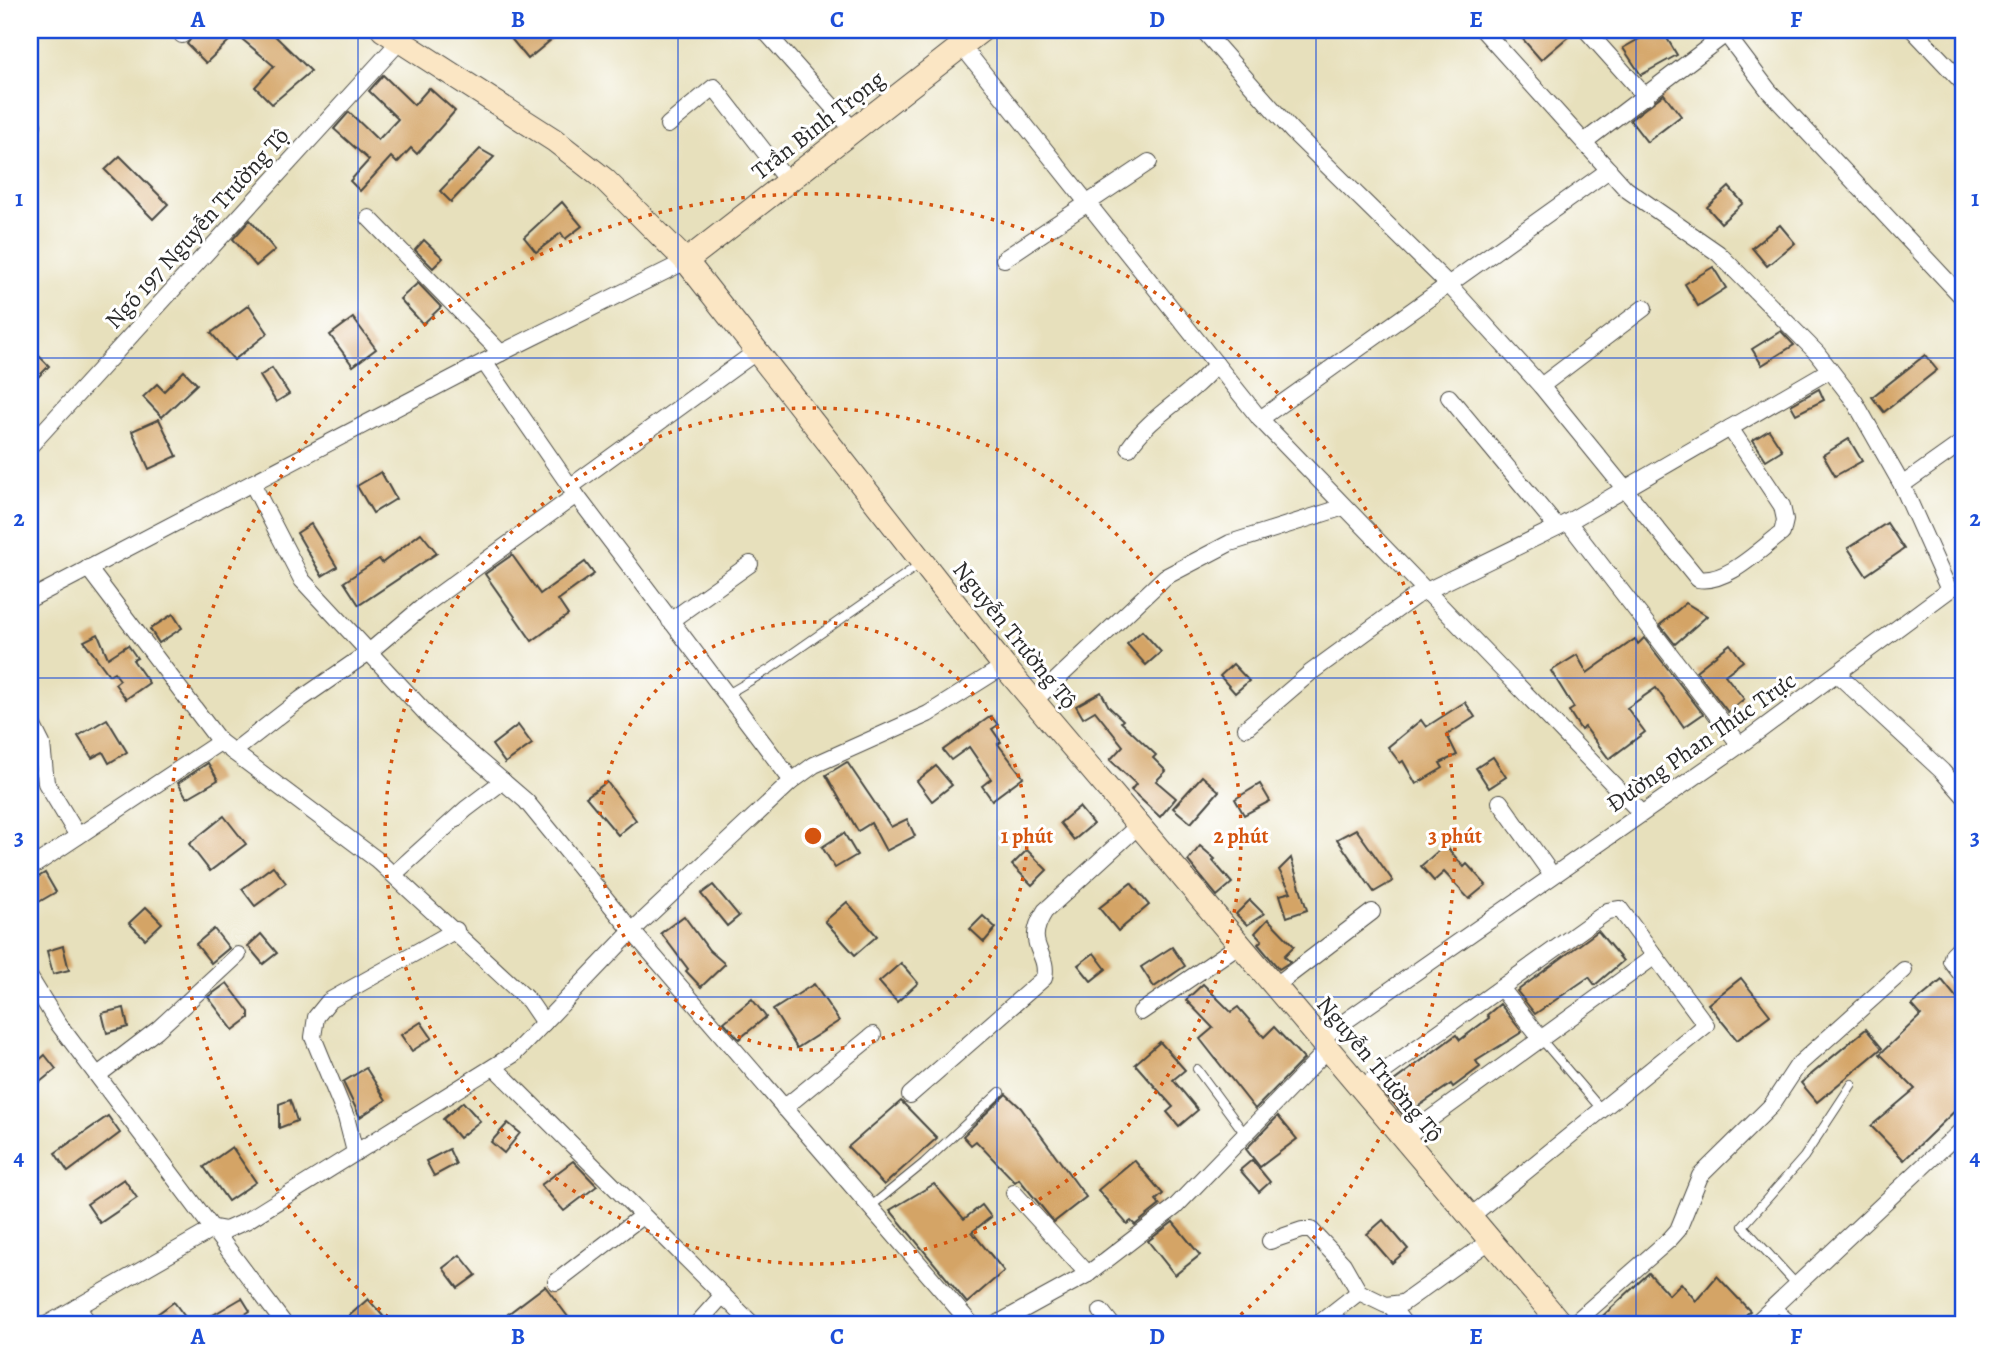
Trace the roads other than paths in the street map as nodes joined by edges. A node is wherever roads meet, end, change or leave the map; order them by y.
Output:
1 (764, 30) edge
2 (982, 30) edge
3 (1203, 30) edge
4 (1483, 30) edge
5 (1586, 30) edge
6 (1913, 30) edge
7 (1727, 31) edge
8 (391, 36) edge
9 (962, 47) junction
10 (1964, 84) edge
11 (1646, 97) junction
12 (30, 122) edge
13 (668, 125) dead end
14 (30, 129) edge
15 (854, 131) junction
16 (1584, 142) junction
17 (1149, 162) dead end
18 (1609, 170) junction
19 (788, 182) junction
20 (1088, 204) junction
21 (369, 218) dead end
22 (1004, 259) dead end
23 (686, 261) junction
24 (1450, 286) junction
25 (1964, 299) edge
26 (1644, 308) dead end
27 (757, 351) junction
28 (501, 352) junction
29 (484, 362) junction
30 (1216, 365) junction
31 (1830, 370) junction
32 (1541, 386) junction
33 (1449, 397) dead end
34 (1260, 419) junction
35 (1730, 428) junction
36 (1964, 441) edge
37 (30, 446) edge
38 (1129, 448) dead end
39 (252, 483) junction
40 (1902, 485) junction
41 (1623, 489) junction
42 (573, 491) junction
43 (1344, 507) junction
44 (1562, 524) junction
45 (923, 563) junction
46 (750, 564) dead end
47 (88, 568) junction
48 (1964, 580) edge
49 (1949, 590) junction
50 (1426, 591) junction
51 (30, 599) edge
52 (670, 621) junction
53 (369, 652) junction
54 (1004, 666) junction
55 (1837, 674) junction
56 (726, 695) junction
57 (1034, 701) junction
58 (30, 720) edge
59 (1246, 728) dead end
60 (1740, 745) junction
61 (226, 747) junction
62 (503, 781) junction
63 (792, 781) junction
64 (1964, 796) edge
65 (1500, 802) dead end
66 (1640, 812) junction
67 (1139, 825) junction
68 (78, 836) junction
69 (30, 868) edge
70 (394, 874) junction
71 (1552, 875) junction
72 (1373, 912) dead end
73 (456, 930) junction
74 (632, 931) junction
75 (1964, 943) edge
76 (1240, 944) junction
77 (238, 956) dead end
78 (1655, 956) junction
79 (1905, 970) dead end
80 (30, 978) edge
81 (1964, 978) edge
82 (1275, 986) junction
83 (1501, 988) junction
84 (1141, 1012) dead end
85 (544, 1023) junction
86 (873, 1035) dead end
87 (1541, 1039) junction
88 (1324, 1044) junction
89 (494, 1067) junction
90 (1197, 1069) dead end
91 (98, 1075) junction
92 (1853, 1084) dead end
93 (1361, 1088) junction
94 (1000, 1092) dead end
95 (910, 1094) dead end
96 (784, 1108) junction
97 (1601, 1109) junction
98 (1964, 1128) edge
99 (1245, 1134) junction
100 (1404, 1138) junction
101 (355, 1152) junction
102 (1014, 1193) dead end
103 (870, 1207) junction
104 (642, 1216) junction
105 (1471, 1216) junction
106 (215, 1228) junction
107 (1491, 1240) junction
108 (1270, 1241) dead end
109 (1088, 1274) junction
110 (556, 1282) dead end
111 (1797, 1285) junction
112 (1359, 1292) junction
113 (722, 1297) junction
114 (1775, 1305) junction
115 (1391, 1306) junction
116 (77, 1307) junction
117 (1101, 1311) dead end
118 (46, 1325) edge
119 (90, 1325) edge
120 (285, 1325) edge
121 (696, 1325) edge
122 (753, 1325) edge
123 (972, 1325) edge
124 (995, 1325) edge
125 (1112, 1325) edge
126 (1317, 1325) edge
127 (1405, 1325) edge
128 (1562, 1325) edge
129 (1572, 1325) edge
130 (1754, 1325) edge
131 (1797, 1325) edge

1 - 15 street
2 - 9 main road, Trần Bình Trọng
3 - 24 street
4 - 16 street
5 - 11 street
6 - 10 street
7 - 11 street
7 - 25 street
8 - 23 main road, Nguyễn Trường Tộ
8 - 37 street, Ngõ 197 Nguyễn Trường Tộ
9 - 15 main road, Trần Bình Trọng
9 - 20 street
11 - 16 street
12 - 14 street
13 - 19 street
15 - 19 main road, Trần Bình Trọng
16 - 18 street
17 - 20 street
18 - 24 street
18 - 31 street
19 - 23 main road, Trần Bình Trọng
20 - 22 street
20 - 30 street
21 - 28 street
23 - 27 main road, Nguyễn Trường Tộ
23 - 28 street
24 - 32 street
24 - 34 street
26 - 32 street
27 - 42 street
27 - 45 main road, Nguyễn Trường Tộ
28 - 29 street
29 - 39 street
29 - 42 street
30 - 34 street
30 - 38 street
31 - 35 street
31 - 40 street
32 - 41 street
33 - 44 street
34 - 43 street
35 - 41 street
35 - 41 street
36 - 40 street
39 - 47 street
39 - 53 street
40 - 49 street
41 - 44 street
42 - 52 street
42 - 53 street
43 - 50 street
43 - 57 street
44 - 50 street
44 - 60 street
45 - 54 main road, Nguyễn Trường Tộ
45 - 56 lane
46 - 52 street
47 - 51 street
47 - 61 street
48 - 49 street, Đường Phan Thúc Trực
49 - 55 street, Đường Phan Thúc Trực
50 - 59 street
50 - 66 street
52 - 56 street
53 - 61 street
53 - 62 street
54 - 57 main road, Nguyễn Trường Tộ
54 - 63 street
55 - 60 street, Đường Phan Thúc Trực
55 - 64 street
56 - 63 street
57 - 67 main road, Nguyễn Trường Tộ
58 - 68 street
60 - 66 street, Đường Phan Thúc Trực
61 - 68 street
61 - 70 street
62 - 70 street
62 - 74 street
63 - 74 street
65 - 71 street
66 - 71 street, Đường Phan Thúc Trực
67 - 76 main road, Nguyễn Trường Tộ
67 - 95 street
68 - 69 street
70 - 73 street
71 - 88 street, Đường Phan Thúc Trực
72 - 82 street
73 - 85 street
73 - 101 street
74 - 85 street
74 - 96 street
75 - 81 street
76 - 82 main road, Nguyễn Trường Tộ
76 - 84 street
77 - 91 street
78 - 83 street
78 - 87 street
78 - 97 street
79 - 129 street
80 - 91 street
82 - 88 main road, Nguyễn Trường Tộ
83 - 87 street
83 - 93 street
85 - 89 street
86 - 96 street
87 - 97 lane
87 - 100 street
88 - 93 main road, Nguyễn Trường Tộ
88 - 99 street, Đường Phan Thúc Trực
89 - 101 street
89 - 104 street
90 - 99 lane
91 - 106 street
92 - 111 lane
93 - 100 main road, Nguyễn Trường Tộ
94 - 103 lane
96 - 103 street
97 - 105 street
98 - 111 street
99 - 109 street, Đường Phan Thúc Trực
100 - 105 main road, Nguyễn Trường Tộ
101 - 106 street
102 - 109 street
103 - 123 street
104 - 110 street
104 - 113 street
105 - 107 main road, Nguyễn Trường Tộ
106 - 116 street
106 - 120 street
107 - 115 street
107 - 128 main road, Nguyễn Trường Tộ
108 - 112 street
109 - 124 street, Đường Phan Thúc Trực
111 - 114 street
112 - 115 street
112 - 126 street
113 - 121 street
113 - 122 street
114 - 130 street
114 - 131 lane
115 - 127 street
116 - 118 street
116 - 119 street
117 - 125 street

